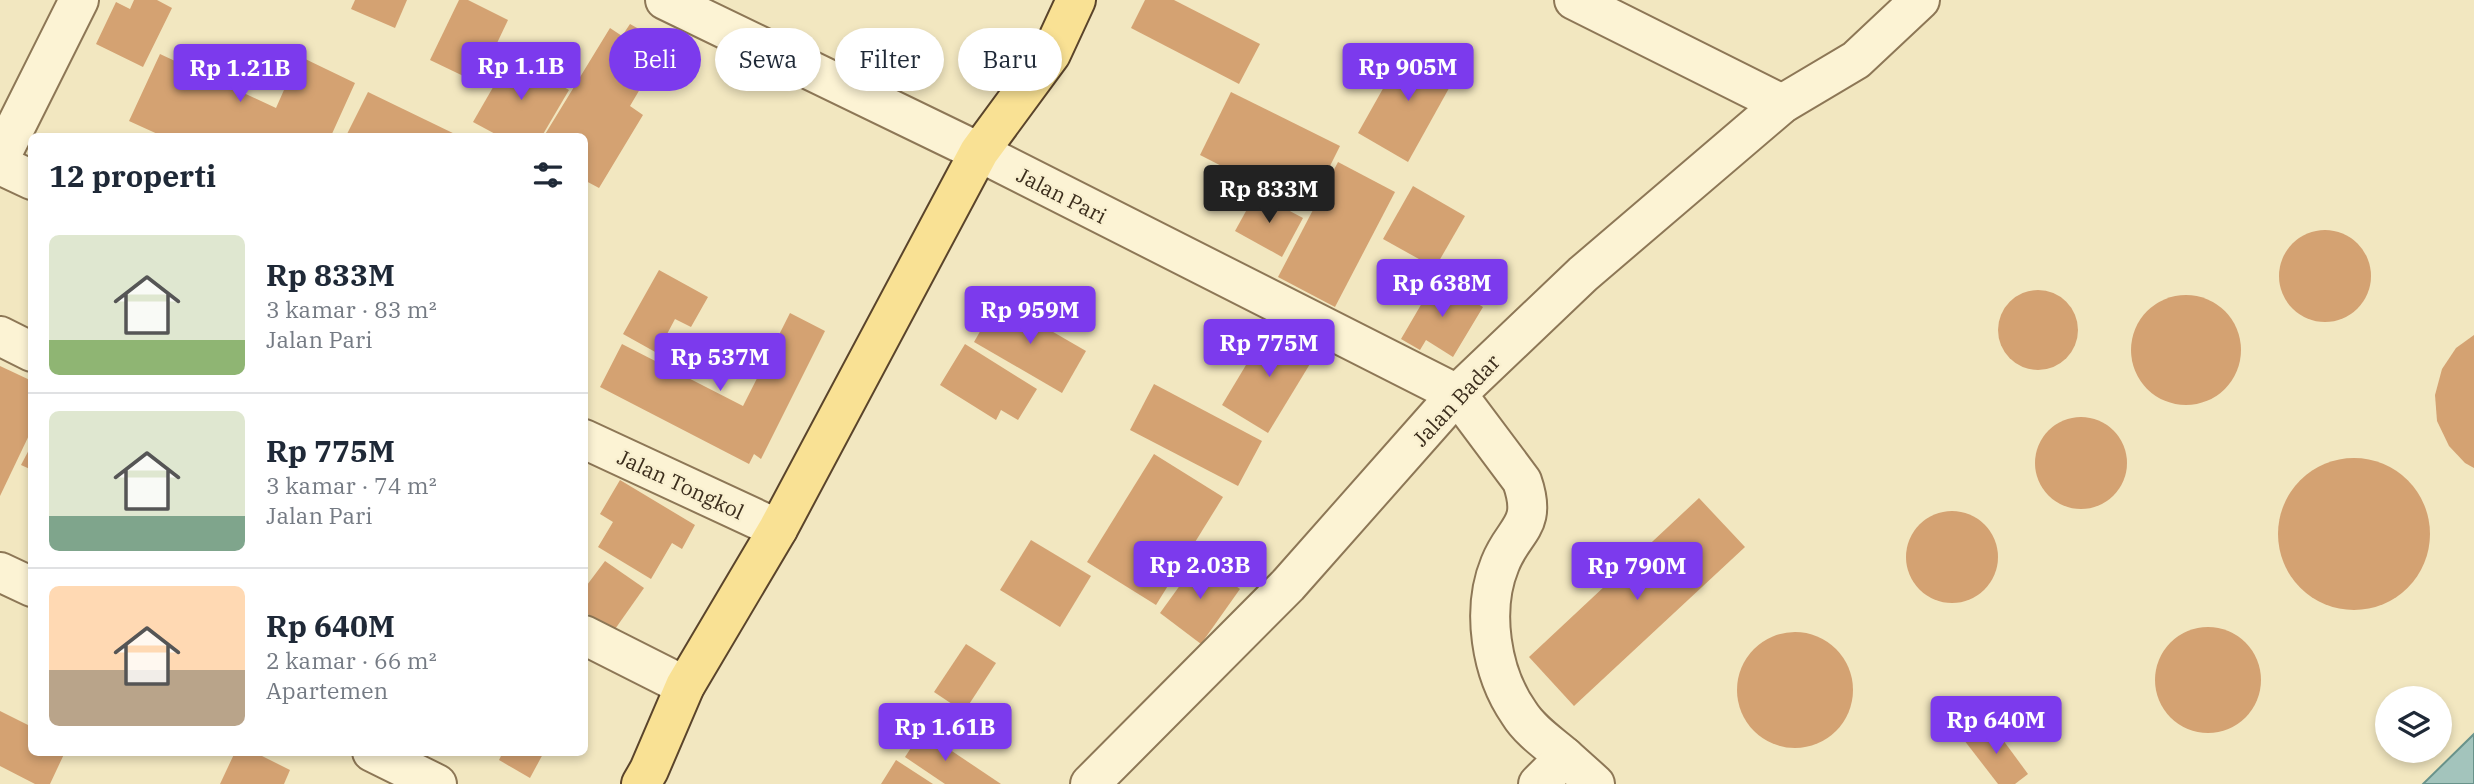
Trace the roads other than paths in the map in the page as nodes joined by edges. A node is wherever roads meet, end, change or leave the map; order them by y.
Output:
1 (79, 0) edge
2 (665, 0) edge
3 (1076, 0) edge
4 (1574, 0) edge
5 (1920, 0) edge
6 (1782, 104) junction
7 (979, 152) junction
8 (0, 158) edge
9 (0, 165) edge
10 (28, 178) edge
11 (0, 336) edge
12 (28, 350) edge
13 (1457, 394) junction
14 (588, 441) edge
15 (778, 529) junction
16 (0, 572) edge
17 (28, 585) edge
18 (588, 637) edge
19 (685, 686) junction
20 (380, 756) edge
21 (1566, 758) junction
22 (437, 784) edge
23 (641, 784) edge
24 (1090, 784) edge
25 (1538, 784) edge
26 (1595, 784) edge

1 - 8 street
2 - 7 street, Jalan Pari
3 - 7 main road
4 - 6 street
5 - 6 street, Jalan Badar
6 - 13 street, Jalan Badar
7 - 13 street, Jalan Pari
7 - 15 main road
9 - 10 street
11 - 12 street
13 - 21 street
13 - 24 street, Jalan Badar
14 - 15 street, Jalan Tongkol
15 - 19 main road
16 - 17 street
18 - 19 street
19 - 23 main road
20 - 22 street
21 - 25 street
21 - 26 street

